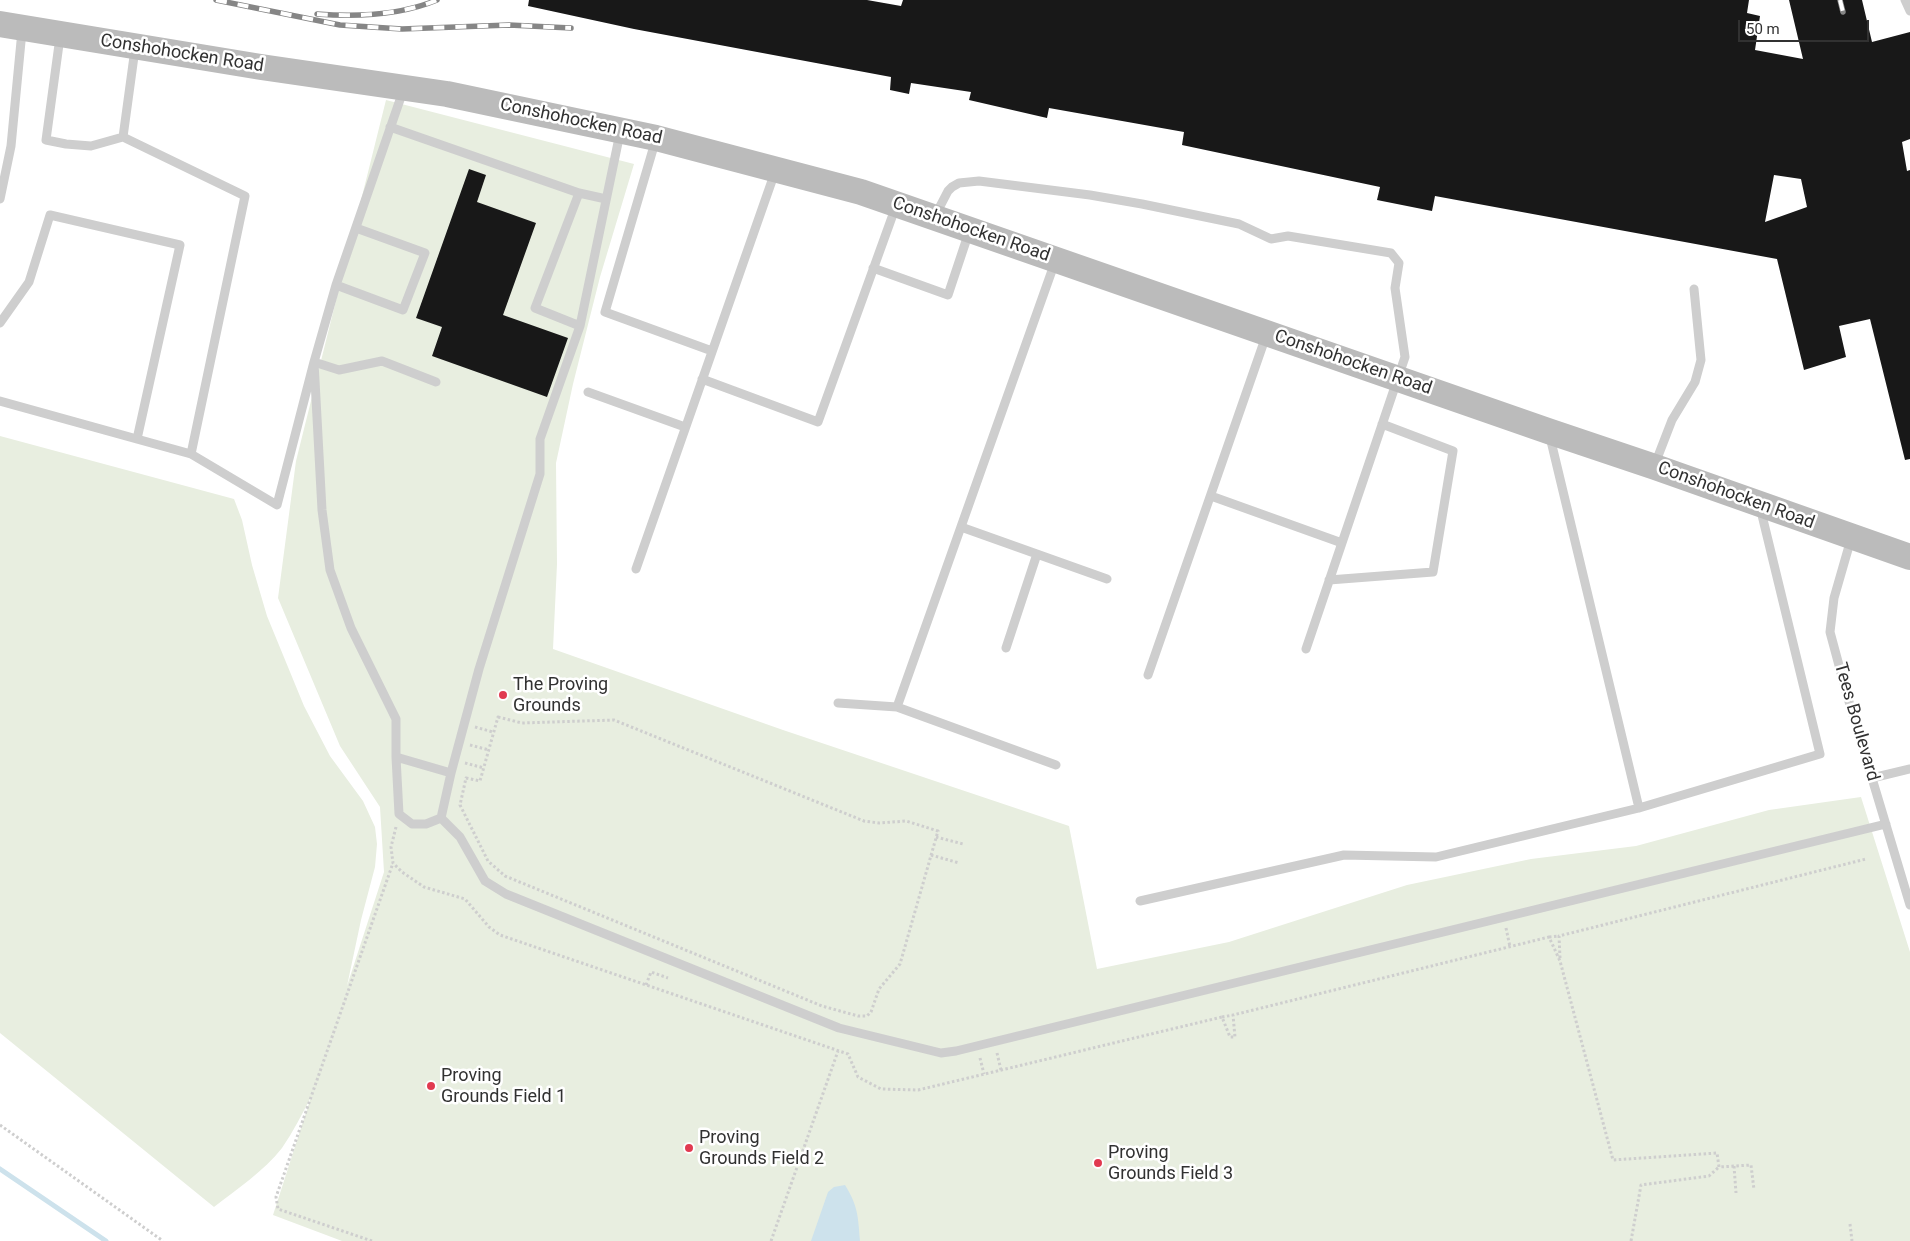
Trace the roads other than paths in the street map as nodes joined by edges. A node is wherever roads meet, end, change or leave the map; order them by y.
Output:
1 (1905, 0) edge
2 (1910, 11) edge
3 (11, 26) edge
4 (61, 34) junction
5 (135, 46) junction
6 (404, 88) junction
7 (390, 127) junction
8 (620, 130) junction
9 (123, 137) junction
10 (656, 138) junction
11 (776, 169) junction
12 (578, 193) junction
13 (0, 199) edge
14 (606, 199) junction
15 (896, 204) junction
16 (934, 217) junction
17 (356, 228) junction
18 (970, 230) junction
19 (1056, 260) junction
20 (873, 268) junction
21 (336, 285) junction
22 (1694, 289) dead end
23 (0, 322) edge
24 (580, 326) junction
25 (1267, 333) junction
26 (712, 351) junction
27 (314, 362) junction
28 (1398, 379) junction
29 (702, 380) junction
30 (436, 382) dead end
31 (588, 392) dead end
32 (0, 401) edge
33 (1382, 424) junction
34 (685, 427) junction
35 (1548, 432) junction
36 (137, 439) junction
37 (191, 454) junction
38 (1654, 467) junction
39 (1211, 496) junction
40 (1760, 505) junction
41 (961, 527) junction
42 (1852, 537) junction
43 (1342, 543) junction
44 (1037, 554) junction
45 (1910, 558) edge
46 (636, 569) dead end
47 (1107, 579) dead end
48 (1329, 580) junction
49 (1006, 648) dead end
50 (1306, 649) dead end
51 (1148, 675) dead end
52 (838, 703) dead end
53 (897, 707) junction
54 (396, 757) junction
55 (1056, 764) dead end
56 (1910, 769) edge
57 (451, 773) junction
58 (1872, 778) junction
59 (1639, 808) junction
60 (441, 818) junction
61 (1886, 824) junction
62 (1140, 901) dead end
63 (1910, 905) edge

1 - 2 lane
3 - 4 main road, Conshohocken Road
3 - 13 lane
4 - 5 main road, Conshohocken Road
4 - 9 lane
5 - 6 main road, Conshohocken Road
5 - 9 lane
6 - 7 lane
6 - 8 main road, Conshohocken Road
7 - 12 lane
7 - 17 lane
8 - 10 main road, Conshohocken Road
8 - 14 lane
9 - 37 lane
10 - 11 main road, Conshohocken Road
10 - 26 lane
11 - 15 main road, Conshohocken Road
11 - 26 lane
12 - 14 lane
12 - 24 lane
14 - 24 lane
15 - 16 main road, Conshohocken Road
15 - 20 lane
16 - 18 main road, Conshohocken Road
16 - 28 lane
17 - 21 lane
17 - 21 lane
18 - 19 main road, Conshohocken Road
18 - 20 lane
19 - 25 main road, Conshohocken Road
19 - 41 lane
20 - 29 lane
21 - 27 lane
22 - 38 lane
23 - 36 lane
24 - 57 lane
25 - 28 main road, Conshohocken Road
25 - 39 lane
26 - 29 lane
27 - 30 lane
27 - 37 lane
27 - 54 lane
28 - 33 lane
28 - 35 main road, Conshohocken Road
29 - 34 lane
31 - 34 lane
32 - 36 lane
33 - 43 lane
33 - 48 lane
34 - 46 lane
35 - 38 main road, Conshohocken Road
35 - 59 lane
36 - 37 lane
38 - 40 main road, Conshohocken Road
39 - 43 lane
39 - 51 lane
40 - 42 main road, Conshohocken Road
40 - 59 lane
41 - 44 lane
41 - 53 lane
42 - 45 main road, Conshohocken Road
42 - 58 lane, Tees Boulevard
43 - 48 lane
44 - 47 lane
44 - 49 lane
48 - 50 lane
52 - 53 lane
53 - 55 lane
54 - 57 lane
54 - 60 lane
56 - 58 lane
57 - 60 lane
58 - 61 lane, Tees Boulevard
59 - 62 lane
60 - 61 lane
61 - 63 lane, Tees Boulevard

